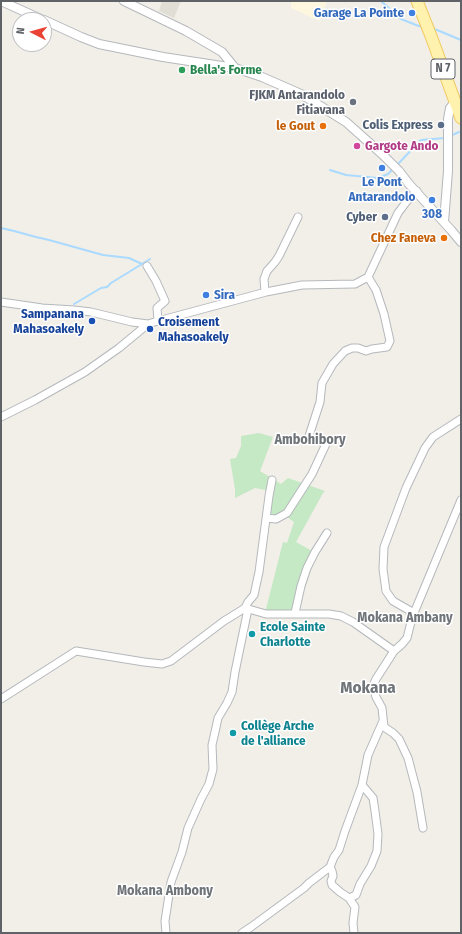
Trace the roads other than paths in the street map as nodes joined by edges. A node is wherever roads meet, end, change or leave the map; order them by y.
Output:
1 (124, 1) edge
2 (417, 1) edge
3 (1, 2) edge
4 (25, 12) edge
5 (52, 24) edge
6 (235, 68) junction
7 (455, 102) junction
8 (461, 118) edge
9 (417, 191) junction
10 (298, 217) dead end
11 (444, 222) junction
12 (461, 242) edge
13 (147, 266) dead end
14 (368, 277) junction
15 (267, 292) junction
16 (1, 302) edge
17 (158, 321) junction
18 (148, 324) junction
19 (1, 417) edge
20 (461, 419) edge
21 (272, 480) dead end
22 (461, 500) edge
23 (266, 518) junction
24 (327, 533) dead end
25 (247, 609) junction
26 (414, 612) junction
27 (295, 613) junction
28 (394, 651) junction
29 (1, 699) edge
30 (383, 721) junction
31 (362, 785) junction
32 (423, 828) dead end
33 (330, 867) junction
34 (349, 898) junction
35 (166, 933) edge
36 (242, 933) edge
37 (354, 933) edge

1 - 6 street
2 - 7 main road, N 7
3 - 4 street
5 - 6 street
6 - 9 street
7 - 8 main road, N 7
7 - 11 street
9 - 11 street
9 - 14 street
10 - 15 street
11 - 12 street
13 - 17 street
14 - 15 street
14 - 23 street
15 - 17 street
16 - 18 street
17 - 18 street
18 - 19 street
20 - 26 street
21 - 23 street
22 - 26 street
23 - 25 street
24 - 27 street
25 - 27 street
25 - 29 street
25 - 35 street
26 - 28 street
27 - 28 street
28 - 30 street
30 - 31 street
30 - 32 street
31 - 33 street
31 - 34 street
33 - 34 street
33 - 36 street
34 - 37 street

